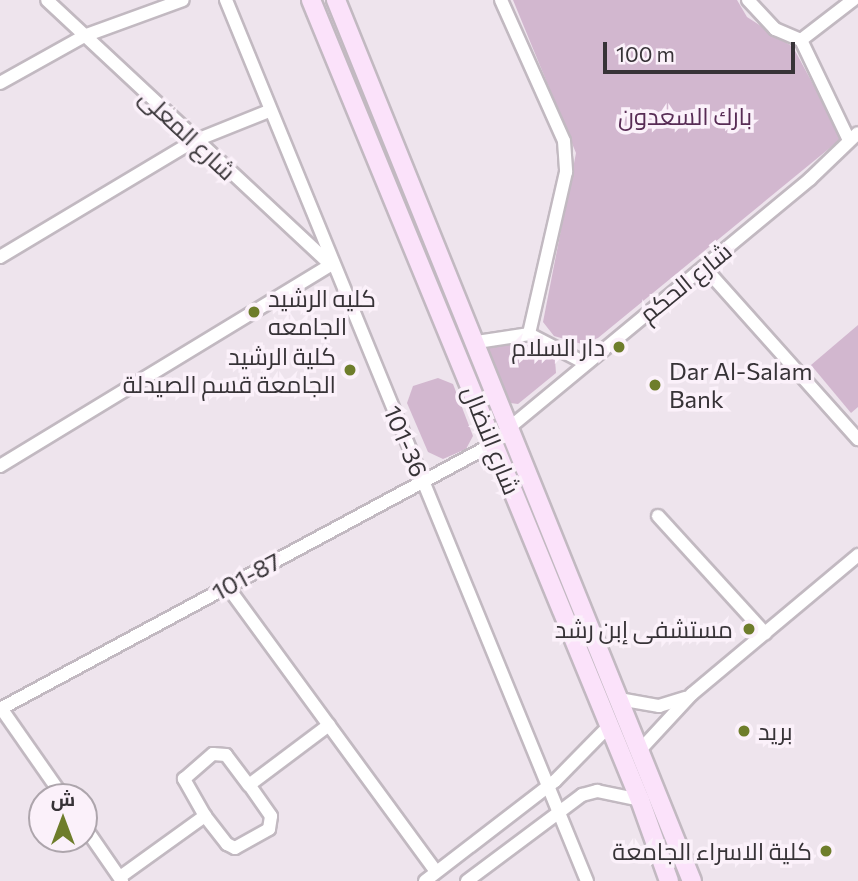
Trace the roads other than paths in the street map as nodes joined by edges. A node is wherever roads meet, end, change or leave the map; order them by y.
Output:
1 (47, 0) edge
2 (183, 0) edge
3 (226, 0) edge
4 (311, 0) edge
5 (336, 0) edge
6 (501, 0) edge
7 (748, 0) edge
8 (853, 0) edge
9 (84, 36) junction
10 (801, 40) junction
11 (0, 83) edge
12 (269, 111) junction
13 (854, 137) edge
14 (194, 141) junction
15 (0, 257) edge
16 (331, 265) junction
17 (704, 267) junction
18 (529, 334) junction
19 (477, 342) junction
20 (585, 363) junction
21 (509, 428) junction
22 (858, 439) edge
23 (493, 443) junction
24 (0, 466) edge
25 (423, 481) junction
26 (658, 516) dead end
27 (858, 555) edge
28 (227, 586) junction
29 (765, 633) junction
30 (692, 694) junction
31 (619, 699) junction
32 (1, 708) edge
33 (329, 725) junction
34 (609, 726) junction
35 (641, 749) junction
36 (53, 783) edge
37 (249, 785) junction
38 (548, 787) junction
39 (640, 800) junction
40 (558, 810) junction
41 (205, 816) junction
42 (98, 846) edge
43 (660, 855) junction
44 (436, 872) junction
45 (121, 879) edge
46 (425, 881) edge
47 (467, 881) edge
48 (587, 881) edge
49 (659, 881) edge
50 (669, 881) edge
51 (692, 881) edge

1 - 9 street, شارع المعلى
2 - 9 street
3 - 12 street, 101-36
4 - 23 main road, شارع النضال
5 - 19 main road, شارع النضال
6 - 18 street
7 - 10 street
8 - 10 street
9 - 11 street
9 - 14 street, شارع المعلى
10 - 13 street
12 - 14 street
12 - 16 street, 101-36
13 - 17 street, شارع الحكم
14 - 15 street
14 - 16 street, شارع المعلى
16 - 24 street
16 - 25 street, 101-36
17 - 20 street, شارع الحكم
17 - 22 street
18 - 19 street
18 - 20 street
19 - 21 main road, شارع النضال
20 - 21 street, شارع الحكم
21 - 31 main road, شارع النضال
23 - 25 street, 101-87
23 - 34 main road, شارع النضال
25 - 28 street, 101-87
25 - 38 street, 101-36
26 - 29 street
27 - 29 street
28 - 32 street, 101-87
28 - 33 street
29 - 30 street
30 - 31 street
30 - 35 street
31 - 35 main road, شارع النضال
32 - 36 street
33 - 37 street
33 - 44 street
34 - 38 street
34 - 39 main road, شارع النضال
35 - 51 main road, شارع النضال
37 - 41 street
37 - 41 street
38 - 40 street, 101-36
38 - 44 street
39 - 40 street
39 - 43 main road, شارع النضال
40 - 47 street
40 - 48 street, 101-36
41 - 45 street
42 - 45 street
43 - 49 main road
43 - 50 main road, شارع النضال
44 - 46 street

